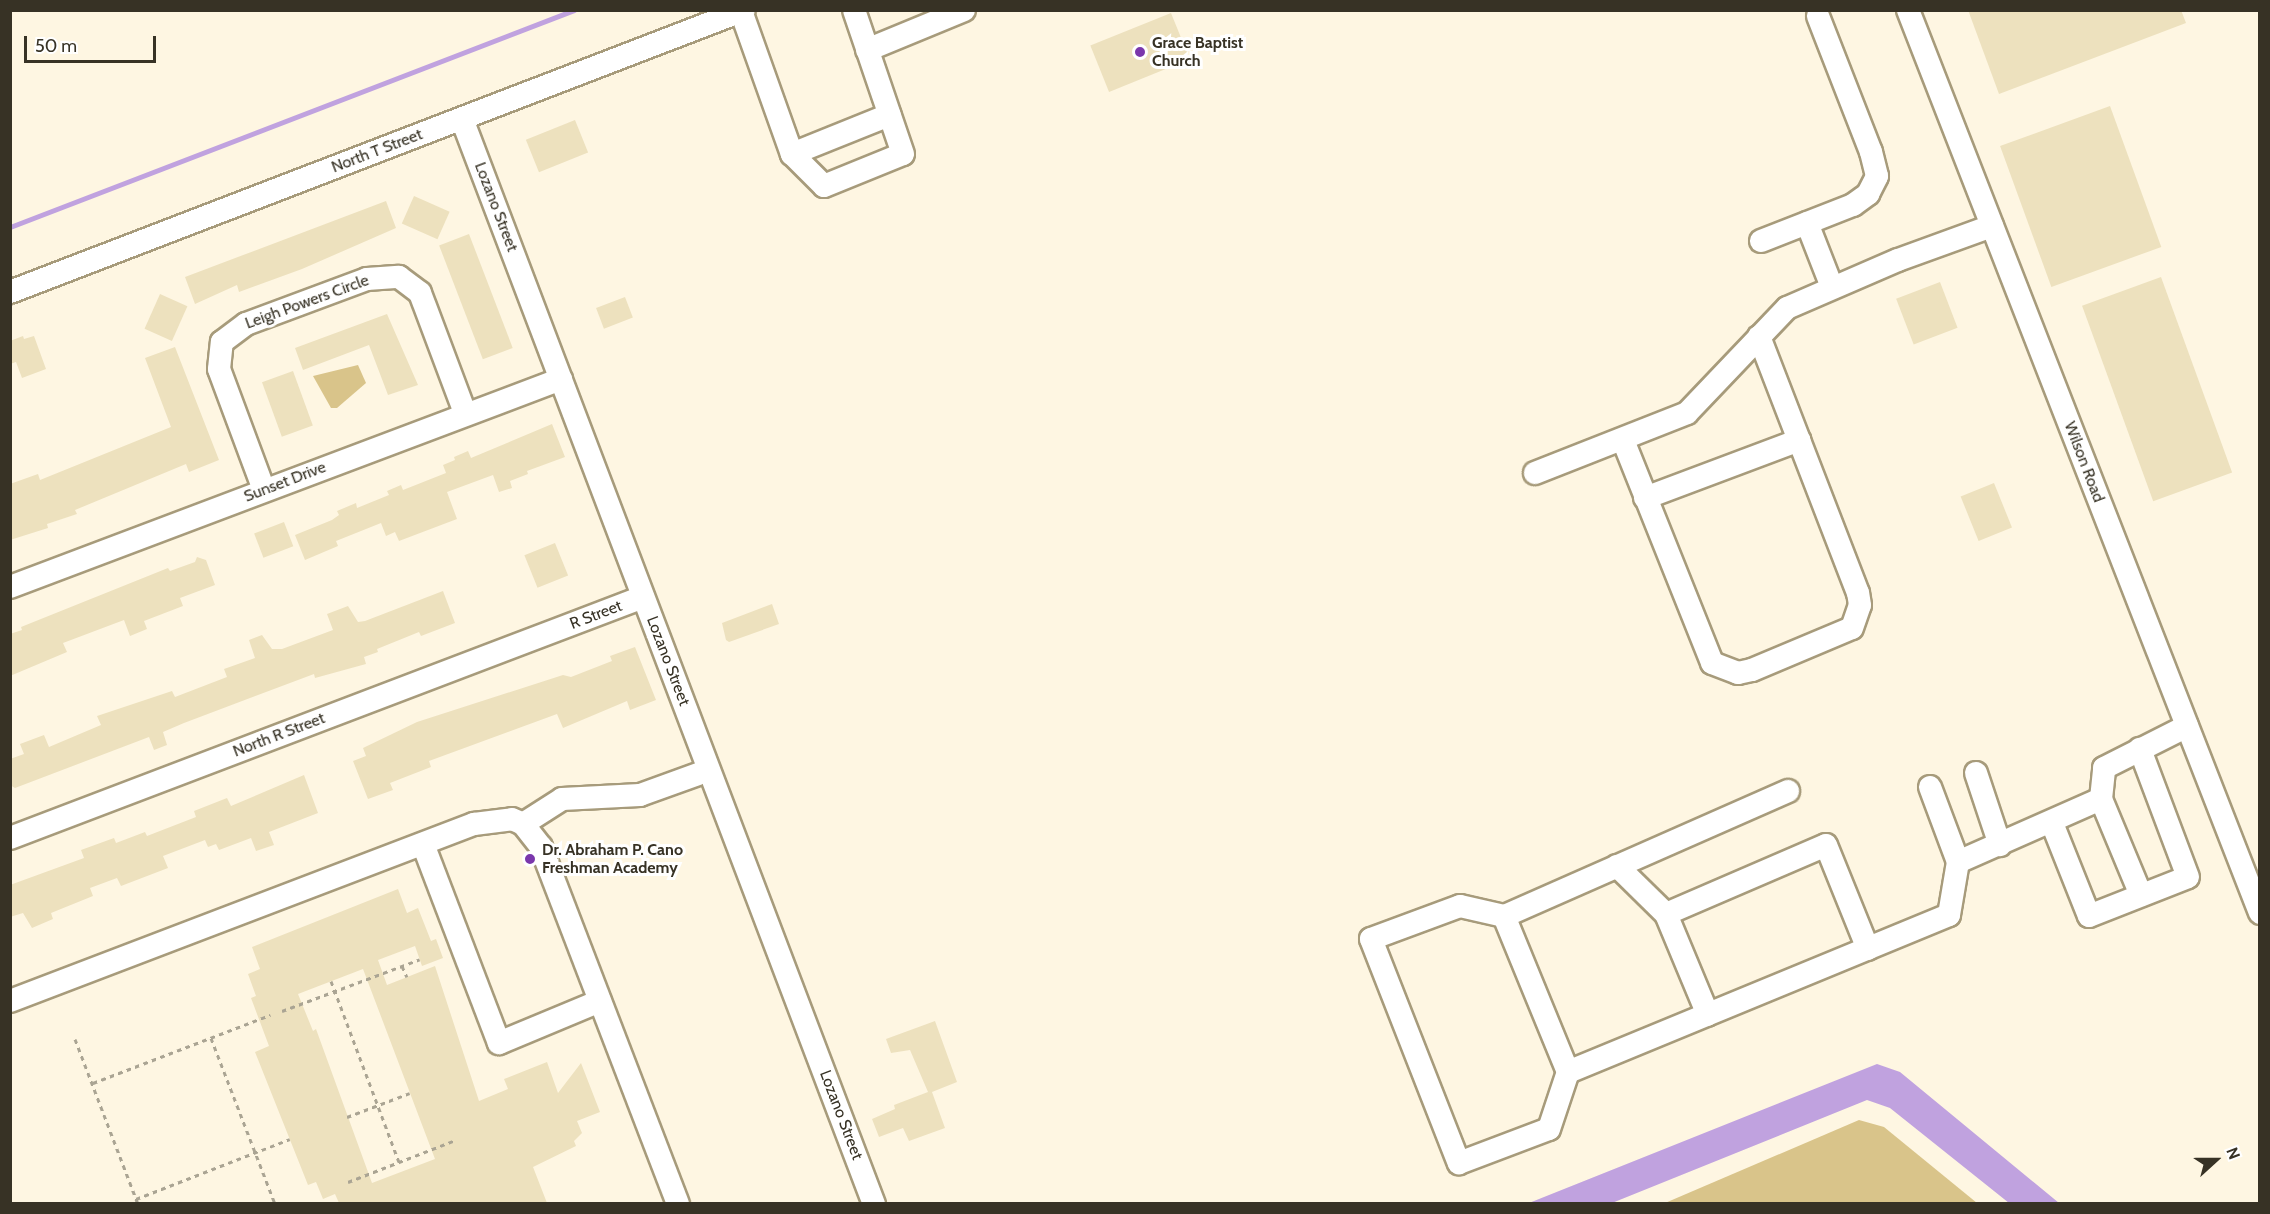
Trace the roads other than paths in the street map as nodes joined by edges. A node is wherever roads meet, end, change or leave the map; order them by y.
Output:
1 (854, 10) edge
2 (964, 10) edge
3 (1908, 10) edge
4 (742, 11) edge
5 (1822, 12) edge
6 (867, 50) junction
7 (889, 115) junction
8 (462, 118) junction
9 (792, 154) junction
10 (1807, 223) junction
11 (1992, 226) junction
12 (1761, 241) dead end
13 (1832, 287) junction
14 (10, 292) edge
15 (1759, 336) junction
16 (561, 379) junction
17 (465, 413) junction
18 (1623, 440) junction
19 (1799, 440) junction
20 (1535, 473) dead end
21 (264, 490) junction
22 (1645, 498) junction
23 (10, 588) edge
24 (643, 597) junction
25 (548, 633) joint
26 (2187, 726) junction
27 (2140, 749) junction
28 (709, 770) junction
29 (1976, 773) dead end
30 (1930, 787) dead end
31 (1788, 791) dead end
32 (2101, 798) junction
33 (2052, 823) junction
34 (523, 824) junction
35 (10, 838) edge
36 (423, 844) junction
37 (2000, 844) junction
38 (1958, 862) junction
39 (1617, 866) junction
40 (2140, 896) junction
41 (2259, 913) edge
42 (1666, 914) junction
43 (1504, 916) junction
44 (1868, 949) junction
45 (10, 1001) edge
46 (600, 1001) junction
47 (1707, 1015) junction
48 (1568, 1072) junction
49 (678, 1203) edge
50 (874, 1203) edge

1 - 6 street
2 - 6 street
3 - 11 street, Wilson Road
4 - 8 street, North T Street
4 - 9 street
5 - 10 street
6 - 7 street
7 - 9 street
7 - 9 street
8 - 14 street, North T Street
8 - 16 street, Lozano Street
10 - 12 street
10 - 13 street
11 - 13 street
11 - 26 street, Wilson Road
13 - 15 street
15 - 18 street
15 - 19 street
16 - 17 street, Sunset Drive
16 - 24 street, Lozano Street
17 - 21 street, Sunset Drive
17 - 21 street, Leigh Powers Circle
18 - 20 street
18 - 22 street
19 - 22 street
19 - 22 street
21 - 23 street, Sunset Drive
24 - 25 street, R Street
24 - 28 street, Lozano Street
25 - 35 street, North R Street
26 - 27 street
26 - 41 street, Wilson Road
27 - 32 street
27 - 40 street
28 - 34 street
28 - 50 street, Lozano Street
29 - 37 street
30 - 38 street
31 - 39 street
32 - 33 street
32 - 40 street
33 - 37 street
33 - 40 street
34 - 36 street
34 - 46 street
36 - 45 street
36 - 46 street
37 - 38 street
38 - 44 street
39 - 42 street
39 - 43 street
42 - 44 street
42 - 47 street
43 - 48 street
43 - 48 street
44 - 47 street
46 - 49 street
47 - 48 street

